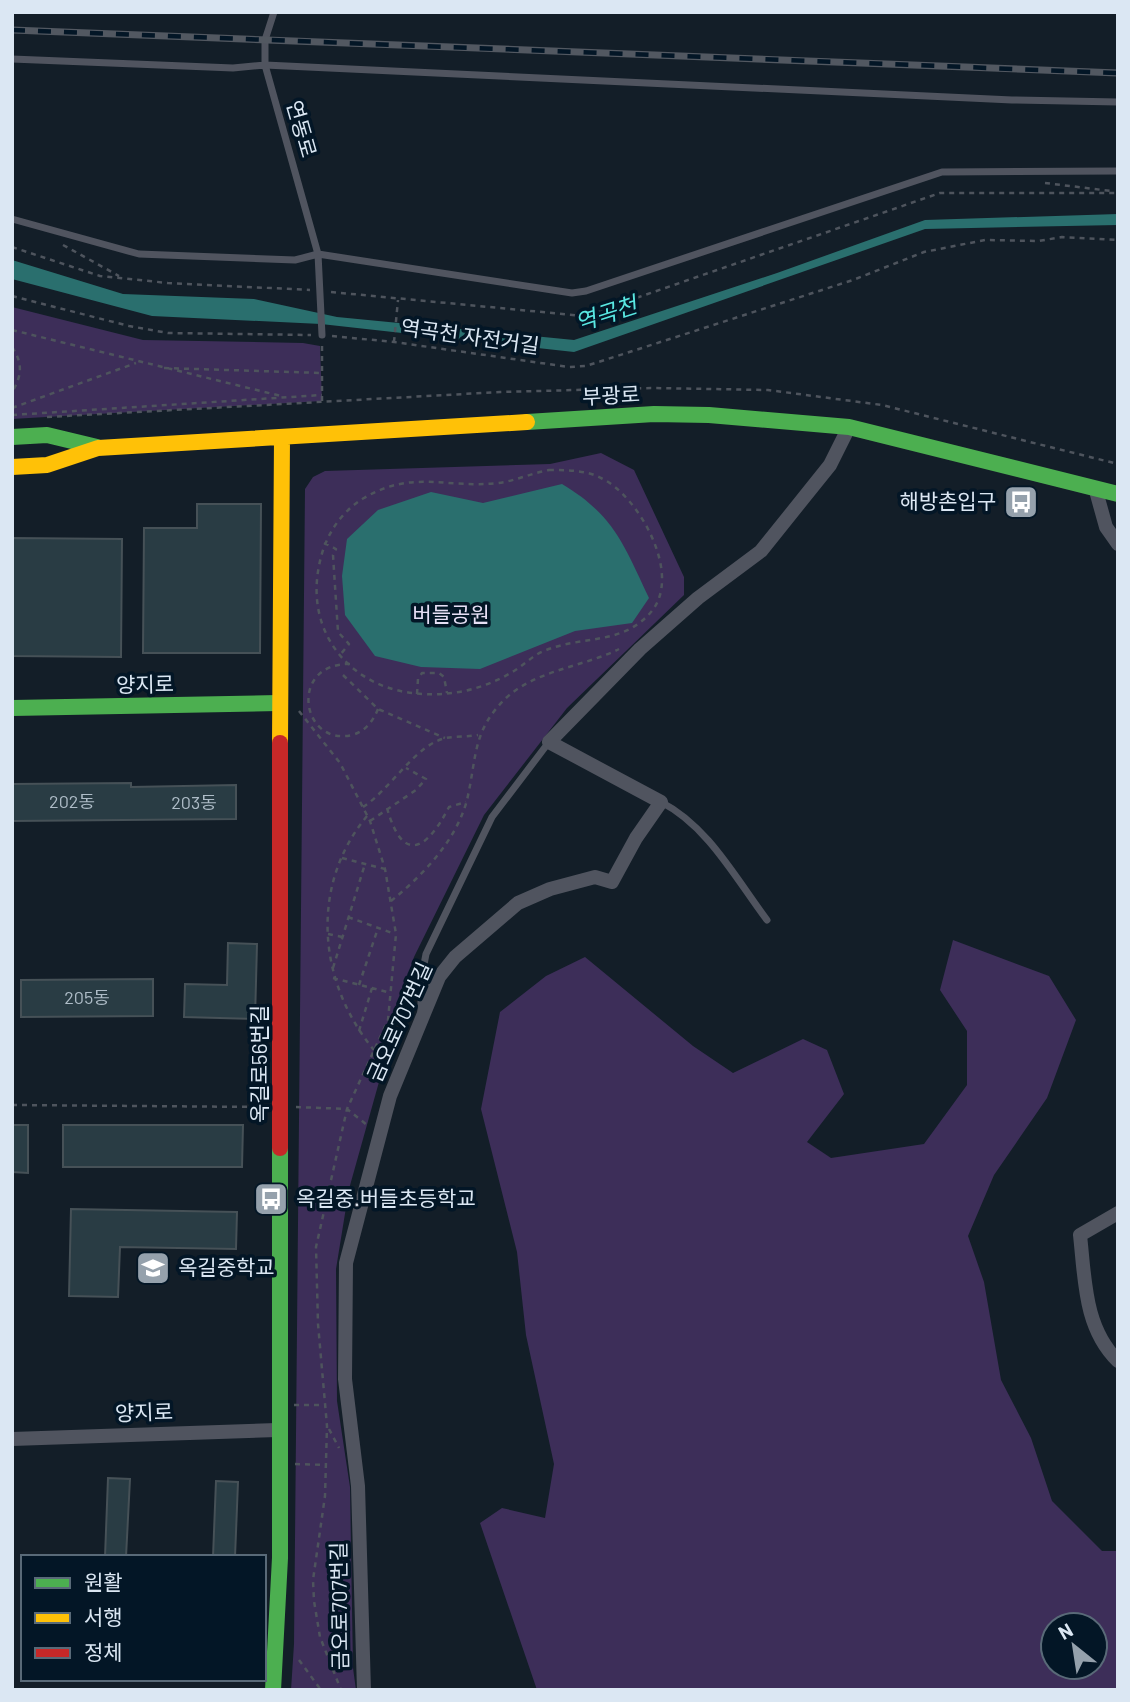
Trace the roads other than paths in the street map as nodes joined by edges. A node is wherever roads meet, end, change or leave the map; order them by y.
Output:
1 (274, 12) edge
2 (12, 59) edge
3 (265, 65) junction
4 (1118, 102) edge
5 (1118, 171) edge
6 (12, 219) edge
7 (318, 254) junction
8 (322, 335) road end
9 (849, 428) junction
10 (12, 437) edge
11 (282, 438) junction
12 (98, 448) junction
13 (12, 467) edge
14 (1096, 491) junction
15 (1118, 494) edge
16 (1118, 544) edge
17 (278, 704) junction
18 (12, 708) edge
19 (549, 742) junction
20 (661, 802) junction
21 (766, 920) dead end
22 (421, 1022) junction
23 (1118, 1213) edge
24 (1118, 1361) edge
25 (277, 1430) junction
26 (12, 1439) edge
27 (273, 1690) edge
28 (364, 1690) edge

1 - 3 lane, 연동로
2 - 3 lane
3 - 4 lane
3 - 7 lane, 연동로
5 - 7 lane
6 - 7 lane
7 - 8 lane, 연동로
9 - 11 street, 부광로
9 - 14 street, 부광로
9 - 19 street
10 - 12 street, 부광로
11 - 12 street, 부광로
11 - 17 street, 옥길로56번길
12 - 13 street, 부광로
14 - 15 street, 부광로
14 - 16 street
17 - 18 street, 양지로
17 - 25 street, 옥길로56번길
19 - 20 street
19 - 22 lane
20 - 21 lane
20 - 22 street, 금오로707번길
22 - 28 street, 금오로707번길
23 - 24 street
25 - 26 street, 양지로
25 - 27 street, 옥길로56번길

